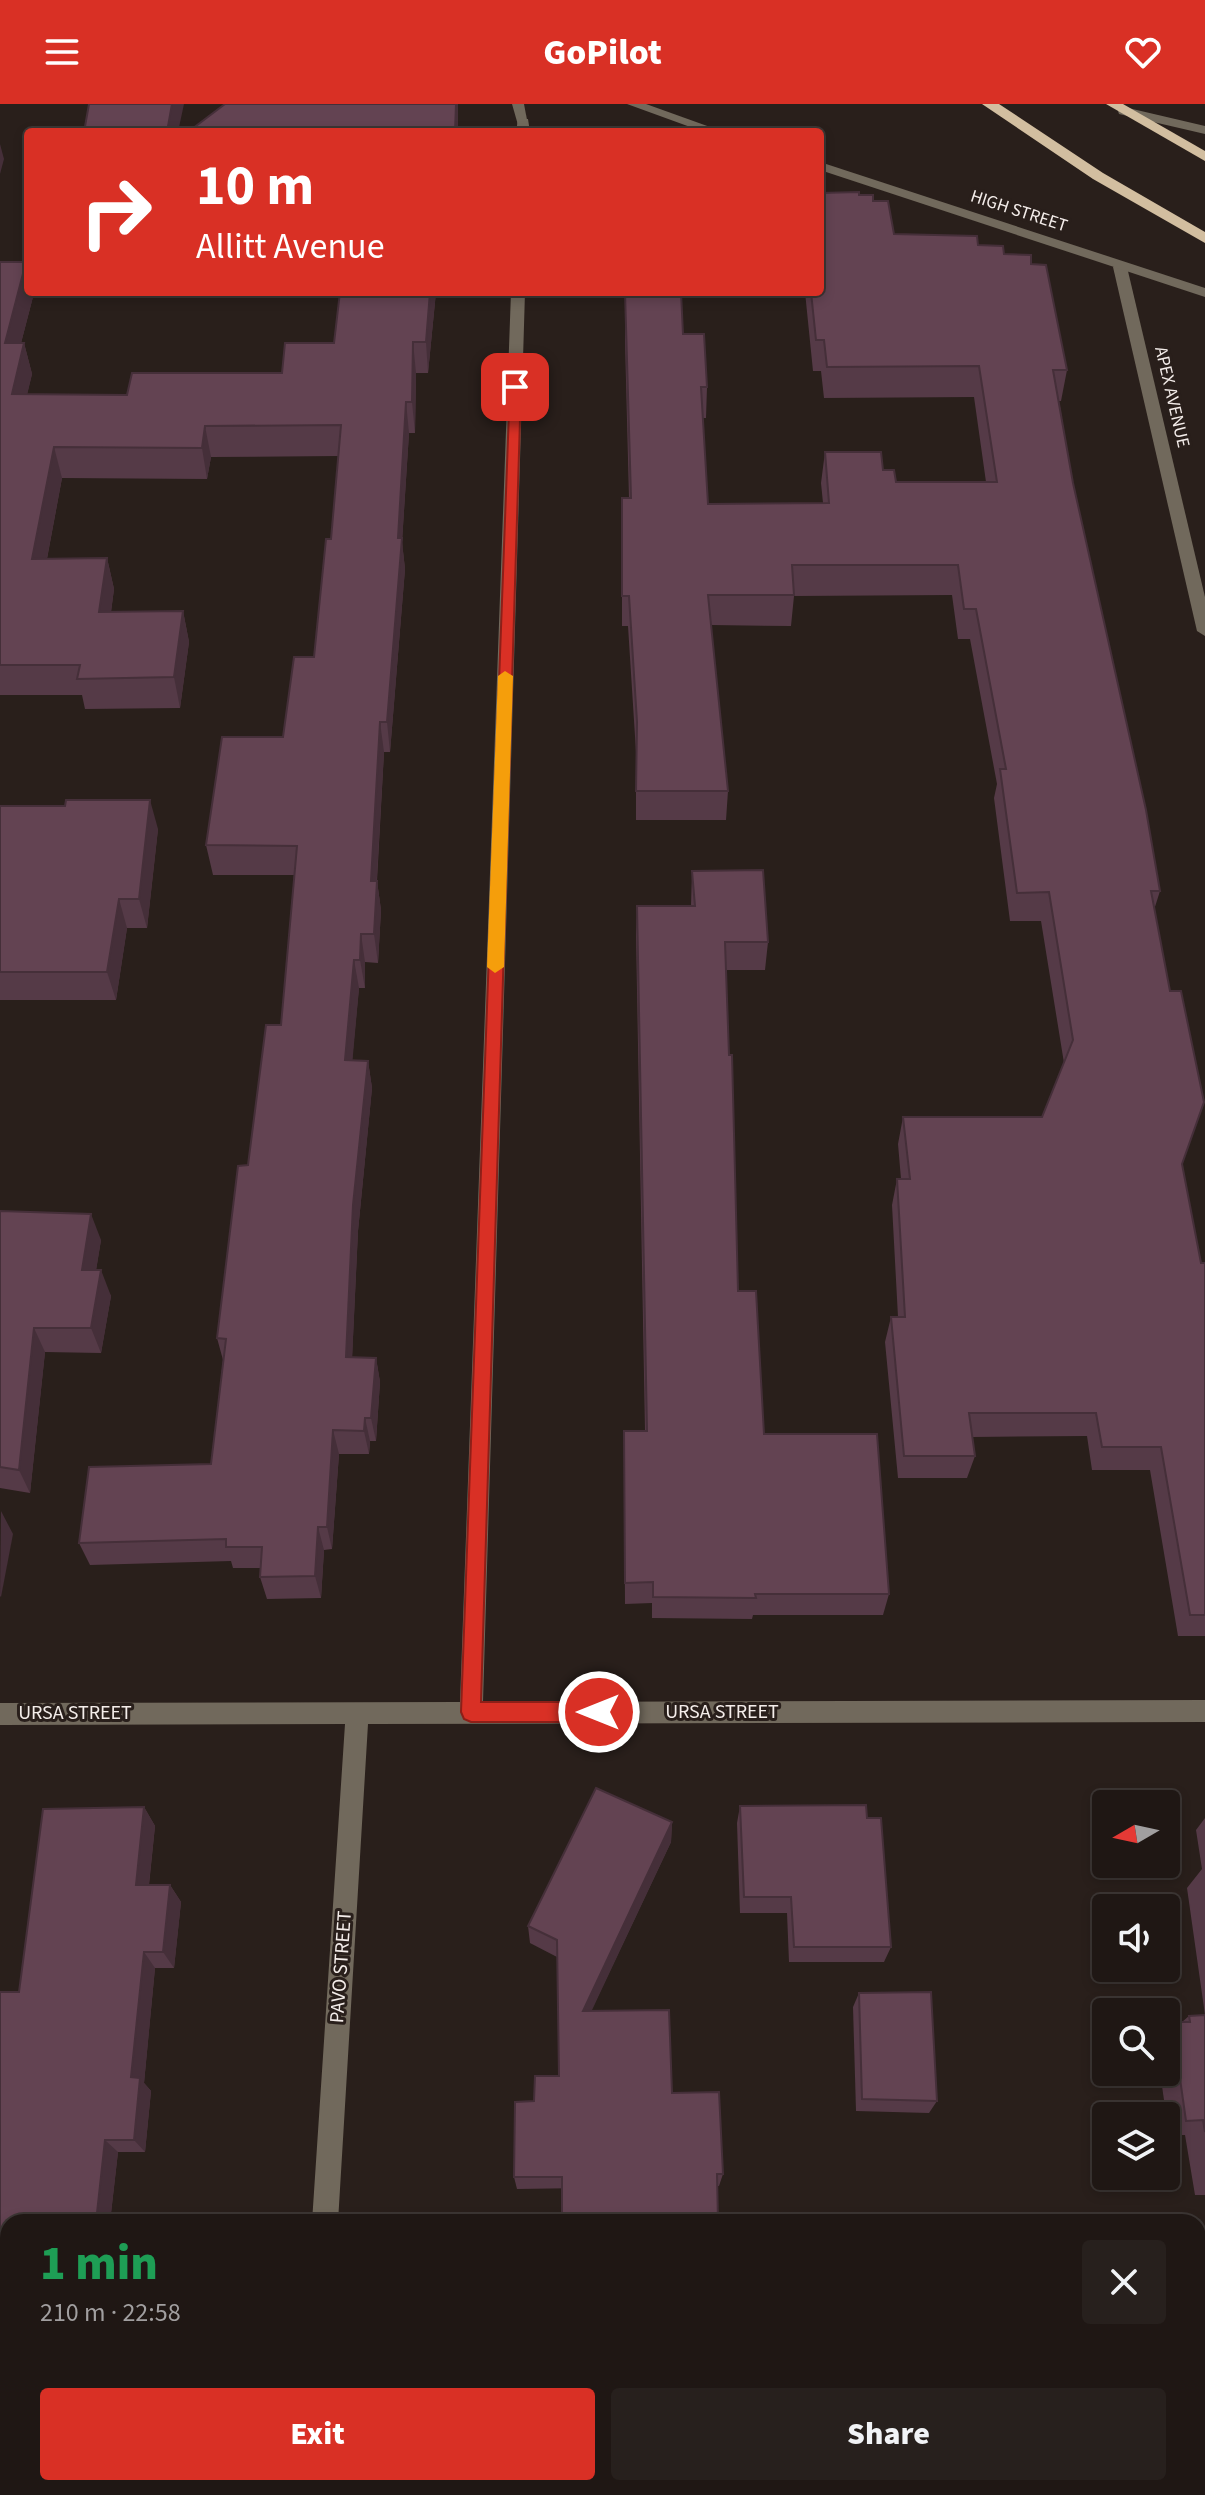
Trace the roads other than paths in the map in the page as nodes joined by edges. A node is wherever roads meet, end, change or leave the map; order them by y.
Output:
1 (518, 104) edge
2 (633, 104) edge
3 (989, 104) edge
4 (1118, 108) edge
5 (523, 127) edge
6 (705, 128) edge
7 (1205, 130) edge
8 (1205, 157) edge
9 (824, 167) edge
10 (1205, 238) edge
11 (1120, 267) junction
12 (1205, 293) edge
13 (518, 296) edge
14 (1205, 631) edge
15 (1205, 1711) edge
16 (471, 1712) junction
17 (357, 1713) junction
18 (0, 1714) edge
19 (326, 2214) edge

1 - 5 street
2 - 6 street
3 - 10 highway
4 - 7 street
4 - 8 highway
9 - 11 street, HIGH STREET
11 - 12 street, HIGH STREET
11 - 14 street, APEX AVENUE
13 - 16 street
15 - 16 street, URSA STREET
16 - 17 street, URSA STREET
17 - 18 street, URSA STREET
17 - 19 street, PAVO STREET

